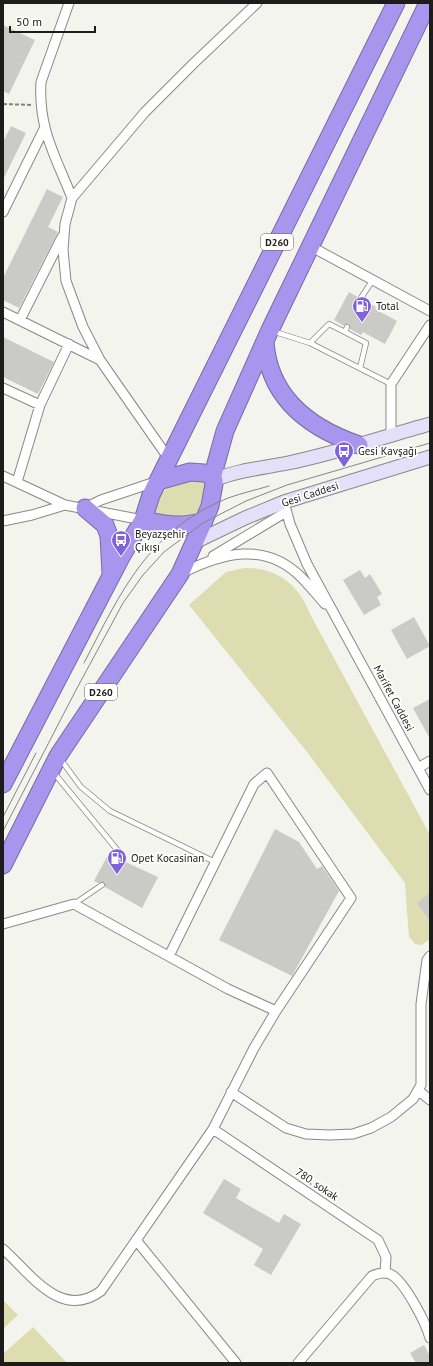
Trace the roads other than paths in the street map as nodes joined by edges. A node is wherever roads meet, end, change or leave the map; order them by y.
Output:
1 (69, 3) edge
2 (257, 3) edge
3 (396, 3) edge
4 (428, 3) edge
5 (44, 129) junction
6 (72, 198) junction
7 (3, 212) edge
8 (64, 232) junction
9 (310, 246) junction
10 (372, 281) junction
11 (361, 298) dead end
12 (430, 311) edge
13 (3, 312) edge
14 (20, 320) junction
15 (430, 325) edge
16 (268, 336) junction
17 (310, 343) junction
18 (69, 344) junction
19 (100, 360) junction
20 (360, 368) junction
21 (391, 384) junction
22 (3, 388) edge
23 (40, 405) junction
24 (430, 424) edge
25 (391, 437) junction
26 (359, 445) junction
27 (169, 459) junction
28 (429, 460) edge
29 (214, 475) junction
30 (3, 476) edge
31 (158, 481) junction
32 (17, 482) junction
33 (65, 505) junction
34 (285, 507) junction
35 (85, 508) junction
36 (143, 520) junction
37 (3, 521) edge
38 (204, 521) junction
39 (195, 542) junction
40 (205, 561) junction
41 (180, 574) junction
42 (111, 576) junction
43 (336, 618) junction
44 (430, 761) edge
45 (55, 763) junction
46 (418, 768) junction
47 (3, 784) edge
48 (430, 790) edge
49 (116, 857) dead end
50 (215, 862) junction
51 (3, 865) edge
52 (102, 885) dead end
53 (74, 904) junction
54 (3, 924) edge
55 (169, 956) junction
56 (430, 956) edge
57 (276, 1011) junction
58 (419, 1091) junction
59 (231, 1092) junction
60 (430, 1100) edge
61 (213, 1129) junction
62 (136, 1240) junction
63 (3, 1249) edge
64 (385, 1273) junction
65 (430, 1338) edge
66 (236, 1363) edge
67 (298, 1363) edge

1 - 5 street
2 - 6 street
3 - 27 highway, D260
4 - 9 highway, D260
5 - 6 street
5 - 7 street
6 - 8 street
8 - 14 street
8 - 19 street
9 - 10 street
9 - 16 highway, D260
10 - 11 lane
10 - 12 street
13 - 14 street
14 - 18 street
15 - 21 street
16 - 17 lane
16 - 26 highway
16 - 29 highway, D260
17 - 20 lane
17 - 20 lane
18 - 19 street
18 - 23 street
19 - 27 street
20 - 21 lane
21 - 25 street
22 - 23 street
23 - 32 street
24 - 25 main road
25 - 26 main road
26 - 29 main road
27 - 31 highway, D260
28 - 34 main road, Gesi Caddesi
29 - 31 highway
29 - 38 highway
30 - 32 street
31 - 35 street
31 - 36 highway
32 - 33 street
33 - 35 street
33 - 37 street
34 - 39 main road, Gesi Caddesi
34 - 40 street
34 - 43 street
35 - 36 street
35 - 42 highway
36 - 38 highway
36 - 42 highway
38 - 39 highway, D260
39 - 41 highway, D260
40 - 41 street
40 - 43 street
41 - 45 highway, D260
42 - 47 highway
43 - 46 street, Marifet Caddesi
44 - 46 street
45 - 49 lane
45 - 50 lane
45 - 51 highway, D260
46 - 48 street, Marifet Caddesi
50 - 55 street
50 - 57 street
52 - 53 lane
53 - 54 street
53 - 55 street
55 - 57 street
56 - 58 street
57 - 59 street
58 - 59 street
58 - 60 street
59 - 61 street
61 - 62 street
61 - 64 street, 780. sokak
62 - 63 street
62 - 66 street
64 - 65 street
64 - 67 street

